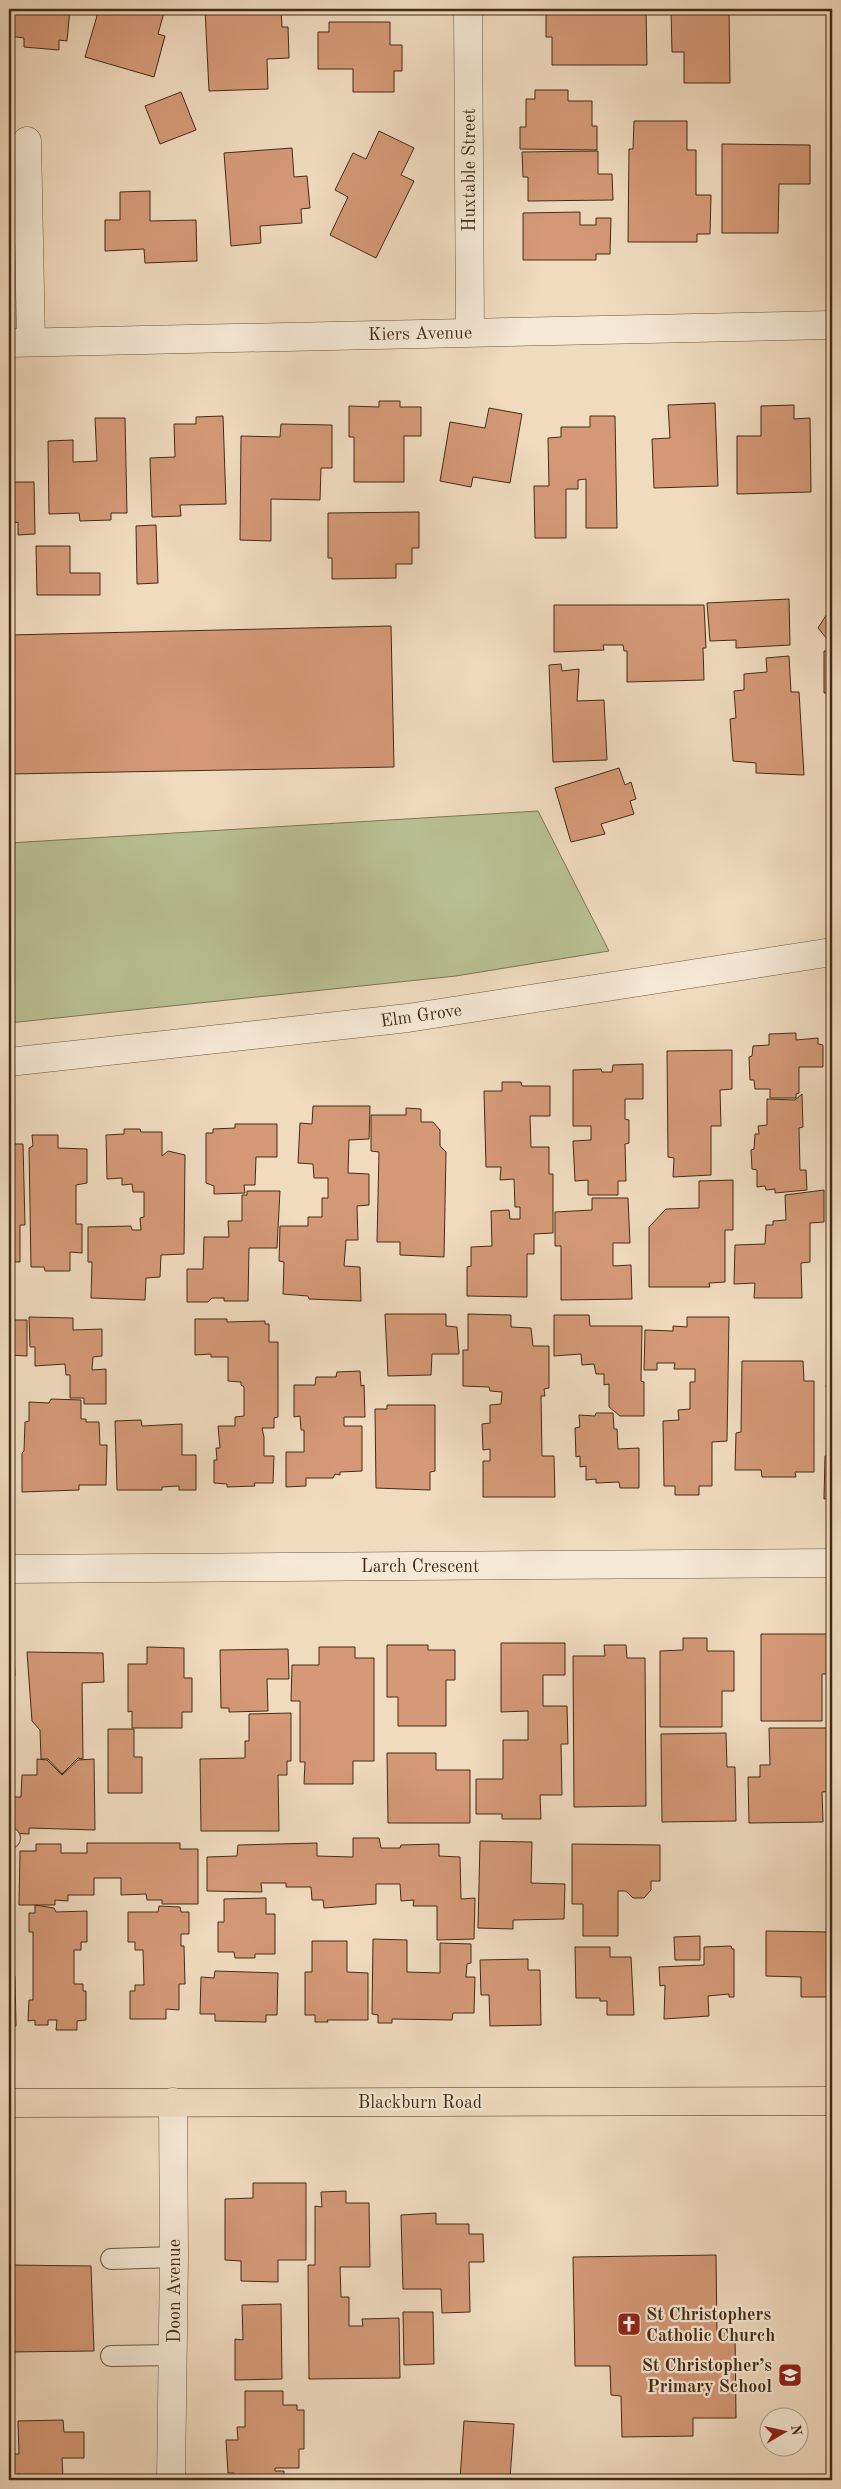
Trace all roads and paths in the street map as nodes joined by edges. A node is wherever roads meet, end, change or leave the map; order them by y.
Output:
1 (468, 9) edge
2 (27, 141) dead end
3 (832, 325) edge
4 (470, 332) junction
5 (20, 342) edge
6 (832, 952) edge
7 (9, 1062) edge
8 (832, 1563) edge
9 (9, 1569) edge
10 (832, 2101) edge
11 (173, 2102) junction
12 (9, 2103) edge
13 (174, 2257) junction
14 (111, 2259) dead end
15 (173, 2355) junction
16 (110, 2356) dead end
17 (171, 2480) edge

1 - 4 street, Huxtable Street
2 - 5 street
3 - 4 street, Kiers Avenue
4 - 5 street, Kiers Avenue
6 - 7 street, Elm Grove
8 - 9 street, Larch Crescent
10 - 11 main road, Blackburn Road
11 - 12 main road, Blackburn Road
11 - 13 street, Doon Avenue
13 - 14 lane
13 - 15 street, Doon Avenue
15 - 16 lane
15 - 17 street, Doon Avenue

